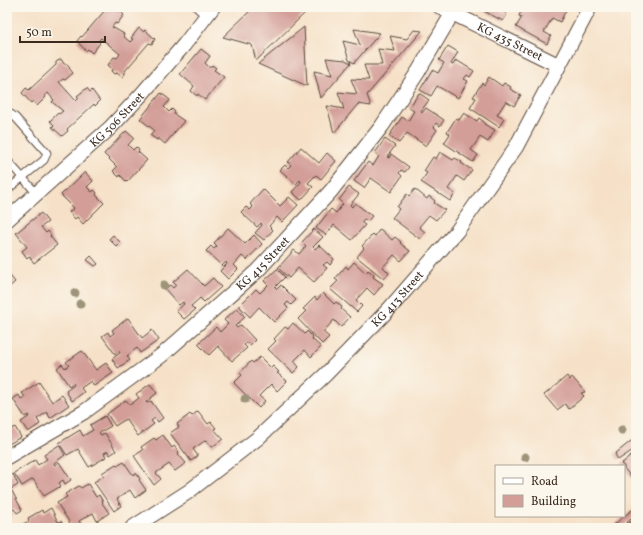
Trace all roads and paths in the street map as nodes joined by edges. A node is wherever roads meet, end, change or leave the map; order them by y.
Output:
1 (196, 7) edge
2 (590, 7) edge
3 (450, 9) edge
4 (210, 12) edge
5 (558, 65) junction
6 (7, 115) edge
7 (7, 160) edge
8 (22, 178) junction
9 (7, 190) edge
10 (37, 194) junction
11 (7, 220) edge
12 (7, 457) edge
13 (132, 528) edge

1 - 4 lane
2 - 5 street, KG 413 Street
3 - 5 street, KG 435 Street
3 - 12 street, KG 415 Street
4 - 10 street, KG 506 Street
5 - 13 street, KG 413 Street
6 - 8 lane
7 - 8 lane
8 - 9 lane
8 - 10 lane
10 - 11 street, KG 506 Street

